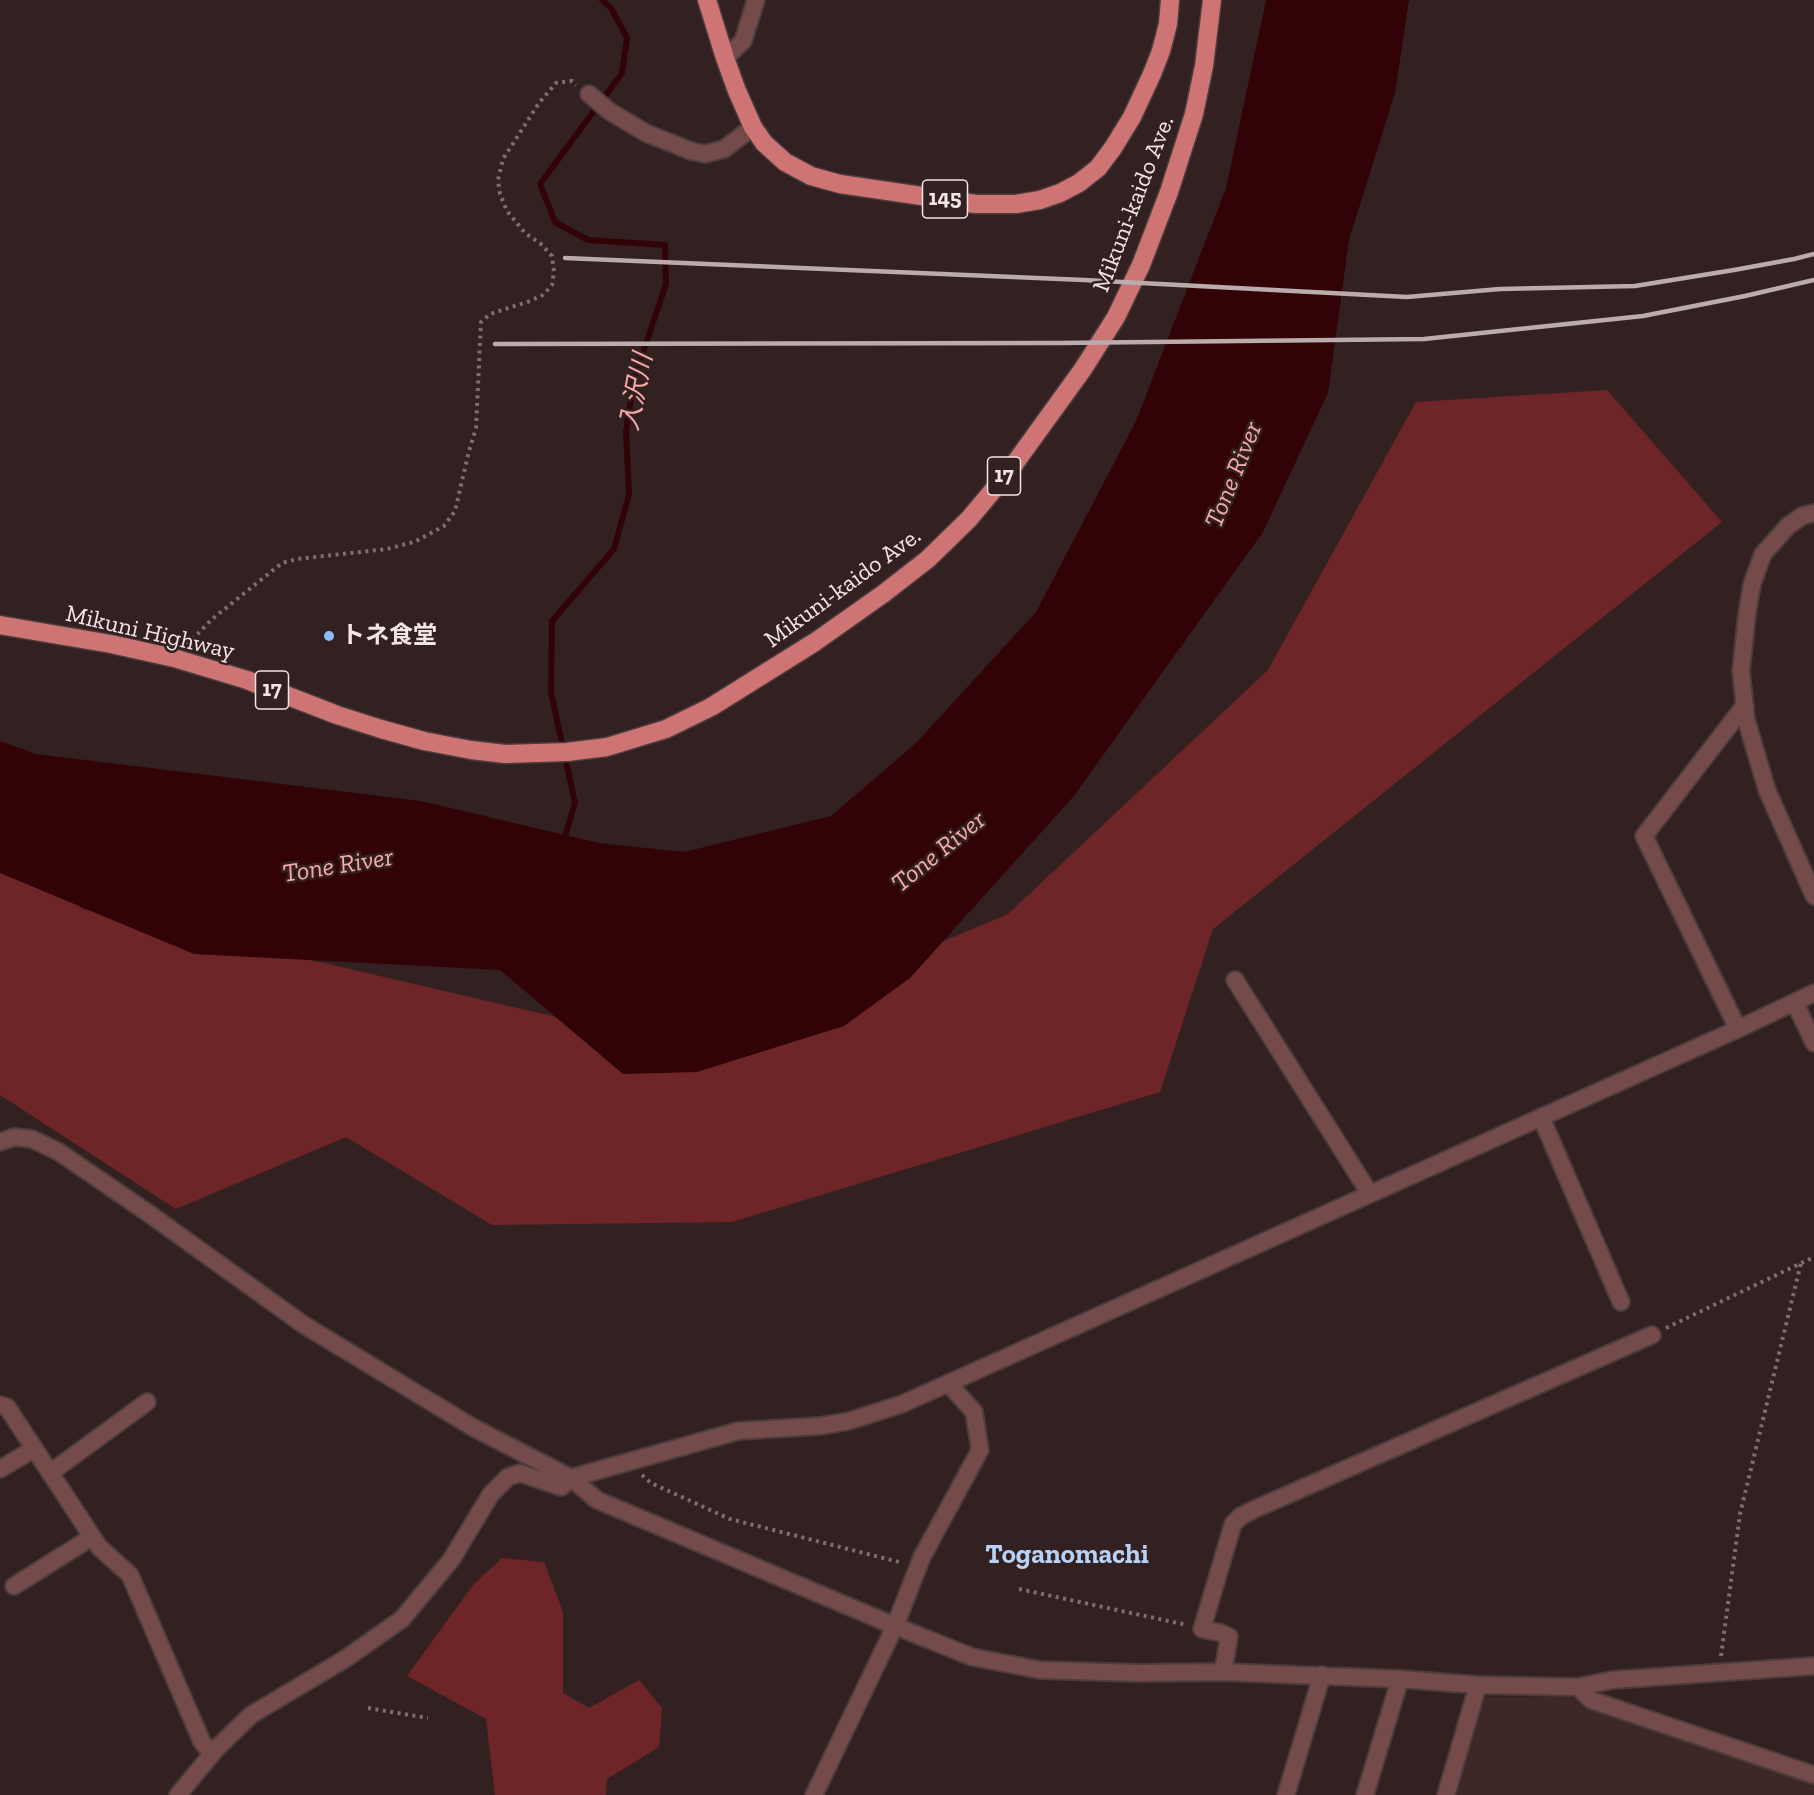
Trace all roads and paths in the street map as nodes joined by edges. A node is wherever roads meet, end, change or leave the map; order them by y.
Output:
1 (707, 0) edge
2 (756, 0) edge
3 (1170, 0) edge
4 (1212, 0) edge
5 (725, 58) junction
6 (589, 94) joint
7 (753, 127) junction
8 (1814, 513) edge
9 (0, 625) edge
10 (174, 658) junction
11 (1745, 705) junction
12 (567, 752) joint
13 (1814, 896) edge
14 (1235, 980) dead end
15 (1814, 993) edge
16 (1795, 1003) junction
17 (1738, 1029) junction
18 (1814, 1042) edge
19 (1541, 1117) junction
20 (0, 1142) edge
21 (1370, 1194) junction
22 (1814, 1257) edge
23 (1801, 1263) junction
24 (1621, 1302) dead end
25 (1652, 1335) joint
26 (948, 1383) junction
27 (147, 1402) dead end
28 (0, 1405) edge
29 (34, 1449) junction
30 (628, 1462) junction
31 (0, 1469) edge
32 (50, 1473) junction
33 (571, 1478) junction
34 (92, 1537) junction
35 (918, 1567) junction
36 (14, 1586) dead end
37 (1019, 1589) dead end
38 (895, 1626) junction
39 (1202, 1629) junction
40 (1814, 1666) edge
41 (1223, 1672) junction
42 (1719, 1673) junction
43 (1322, 1675) junction
44 (1400, 1679) junction
45 (1478, 1685) junction
46 (1578, 1687) junction
47 (368, 1708) dead end
48 (428, 1718) dead end
49 (212, 1754) junction
50 (1814, 1775) edge
51 (178, 1795) edge
52 (814, 1795) edge
53 (1286, 1795) edge
54 (1365, 1795) edge
55 (1446, 1795) edge

1 - 5 highway, 145
2 - 5 street
3 - 7 highway, 145
4 - 12 highway, Mikuni-kaido Ave. / 17
5 - 7 highway, 145
6 - 7 street
6 - 10 path
8 - 11 street
9 - 10 highway, Mikuni Highway / 17
10 - 12 highway, Mikuni Highway / 17
11 - 13 street
11 - 17 street
14 - 21 street
15 - 16 street
16 - 17 street
16 - 18 street
17 - 19 street
19 - 21 street
19 - 24 street
20 - 33 street
21 - 26 street
22 - 23 path
23 - 25 path
23 - 42 path
25 - 39 street
26 - 30 street
26 - 35 street
27 - 32 street
28 - 29 street
29 - 31 street
29 - 32 street
30 - 33 street
30 - 35 path
32 - 34 street
33 - 38 street
33 - 49 street
34 - 36 street
34 - 49 street
35 - 38 street
37 - 39 path
38 - 41 street
38 - 52 street
39 - 41 street
40 - 42 street
41 - 43 street
42 - 46 street
43 - 44 street
43 - 53 street
44 - 45 street
44 - 54 street
45 - 46 street
45 - 55 street
46 - 50 street
47 - 48 path
49 - 51 street

